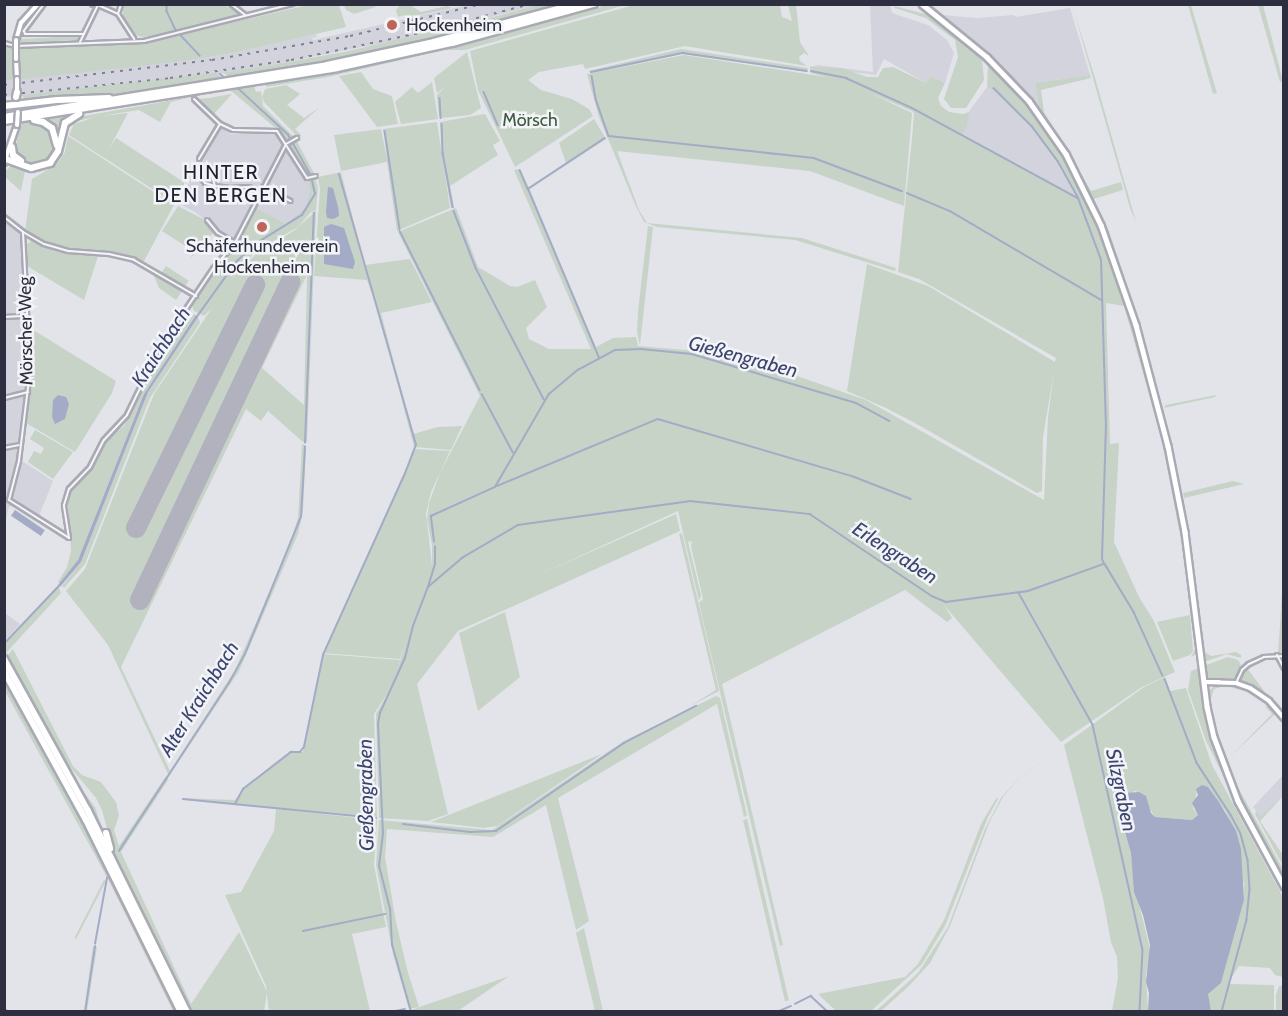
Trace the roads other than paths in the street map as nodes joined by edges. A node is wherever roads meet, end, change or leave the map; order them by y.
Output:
1 (38, 4) edge
2 (44, 4) edge
3 (121, 4) edge
4 (231, 4) edge
5 (292, 4) edge
6 (577, 4) edge
7 (594, 4) edge
8 (922, 4) edge
9 (927, 4) edge
10 (96, 5) edge
11 (277, 6) edge
12 (931, 12) junction
13 (118, 14) junction
14 (245, 15) junction
15 (84, 34) junction
16 (134, 39) junction
17 (4, 43) edge
18 (80, 43) junction
19 (232, 84) junction
20 (17, 95) junction
21 (127, 99) junction
22 (194, 99) dead end
23 (28, 104) junction
24 (6, 106) edge
25 (99, 108) junction
26 (18, 109) junction
27 (28, 118) junction
28 (4, 119) edge
29 (220, 124) junction
30 (296, 139) dead end
31 (287, 143) junction
32 (12, 147) junction
33 (6, 159) edge
34 (200, 159) dead end
35 (18, 162) junction
36 (4, 168) edge
37 (313, 177) dead end
38 (215, 186) junction
39 (263, 187) junction
40 (259, 194) junction
41 (291, 201) dead end
42 (4, 217) edge
43 (207, 220) dead end
44 (23, 232) junction
45 (235, 243) junction
46 (196, 296) junction
47 (27, 316) junction
48 (4, 317) edge
49 (28, 392) junction
50 (4, 398) edge
51 (20, 444) junction
52 (4, 448) edge
53 (1277, 656) junction
54 (1284, 656) edge
55 (5, 660) edge
56 (1284, 668) edge
57 (4, 670) edge
58 (1204, 682) junction
59 (1217, 682) junction
60 (1236, 683) junction
61 (1206, 696) junction
62 (1284, 718) edge
63 (62, 762) junction
64 (75, 777) dead end
65 (106, 833) dead end
66 (113, 860) junction
67 (1284, 886) edge
68 (181, 1011) edge
69 (187, 1011) edge

1 - 20 main road, bridge
2 - 15 street
3 - 13 street
4 - 14 street
5 - 11 street
6 - 19 highway
7 - 19 highway
8 - 12 main road
9 - 12 main road
10 - 13 street
10 - 15 street
11 - 14 street
12 - 58 main road
13 - 16 street
14 - 16 street
15 - 18 street
16 - 18 street
17 - 18 street
19 - 21 highway
19 - 25 highway
20 - 23 highway
20 - 24 highway
20 - 26 main road
21 - 23 highway
21 - 28 highway
22 - 29 street
23 - 26 highway
24 - 26 highway
25 - 27 highway
25 - 35 highway
26 - 32 main road, bridge
27 - 28 highway
27 - 35 highway
29 - 31 street
29 - 34 street
30 - 31 street
31 - 37 street
31 - 39 street
32 - 33 main road
32 - 35 highway
33 - 35 highway
35 - 36 highway
38 - 38 street
38 - 40 street
39 - 40 street
39 - 41 street
40 - 45 street
42 - 44 street
43 - 45 street
44 - 46 street
44 - 47 street, Mörscher Weg
45 - 46 street
46 - 51 street, Mörscher Weg
47 - 48 street
47 - 49 street, Mörscher Weg
49 - 50 street
49 - 51 street, Mörscher Weg
51 - 52 street
53 - 54 street
53 - 56 street
53 - 60 street
55 - 63 highway
57 - 68 highway
58 - 59 main road
58 - 61 main road
59 - 60 main road
59 - 61 main road
60 - 62 main road
61 - 67 main road
63 - 64 highway
63 - 66 highway
65 - 66 highway
66 - 69 highway

